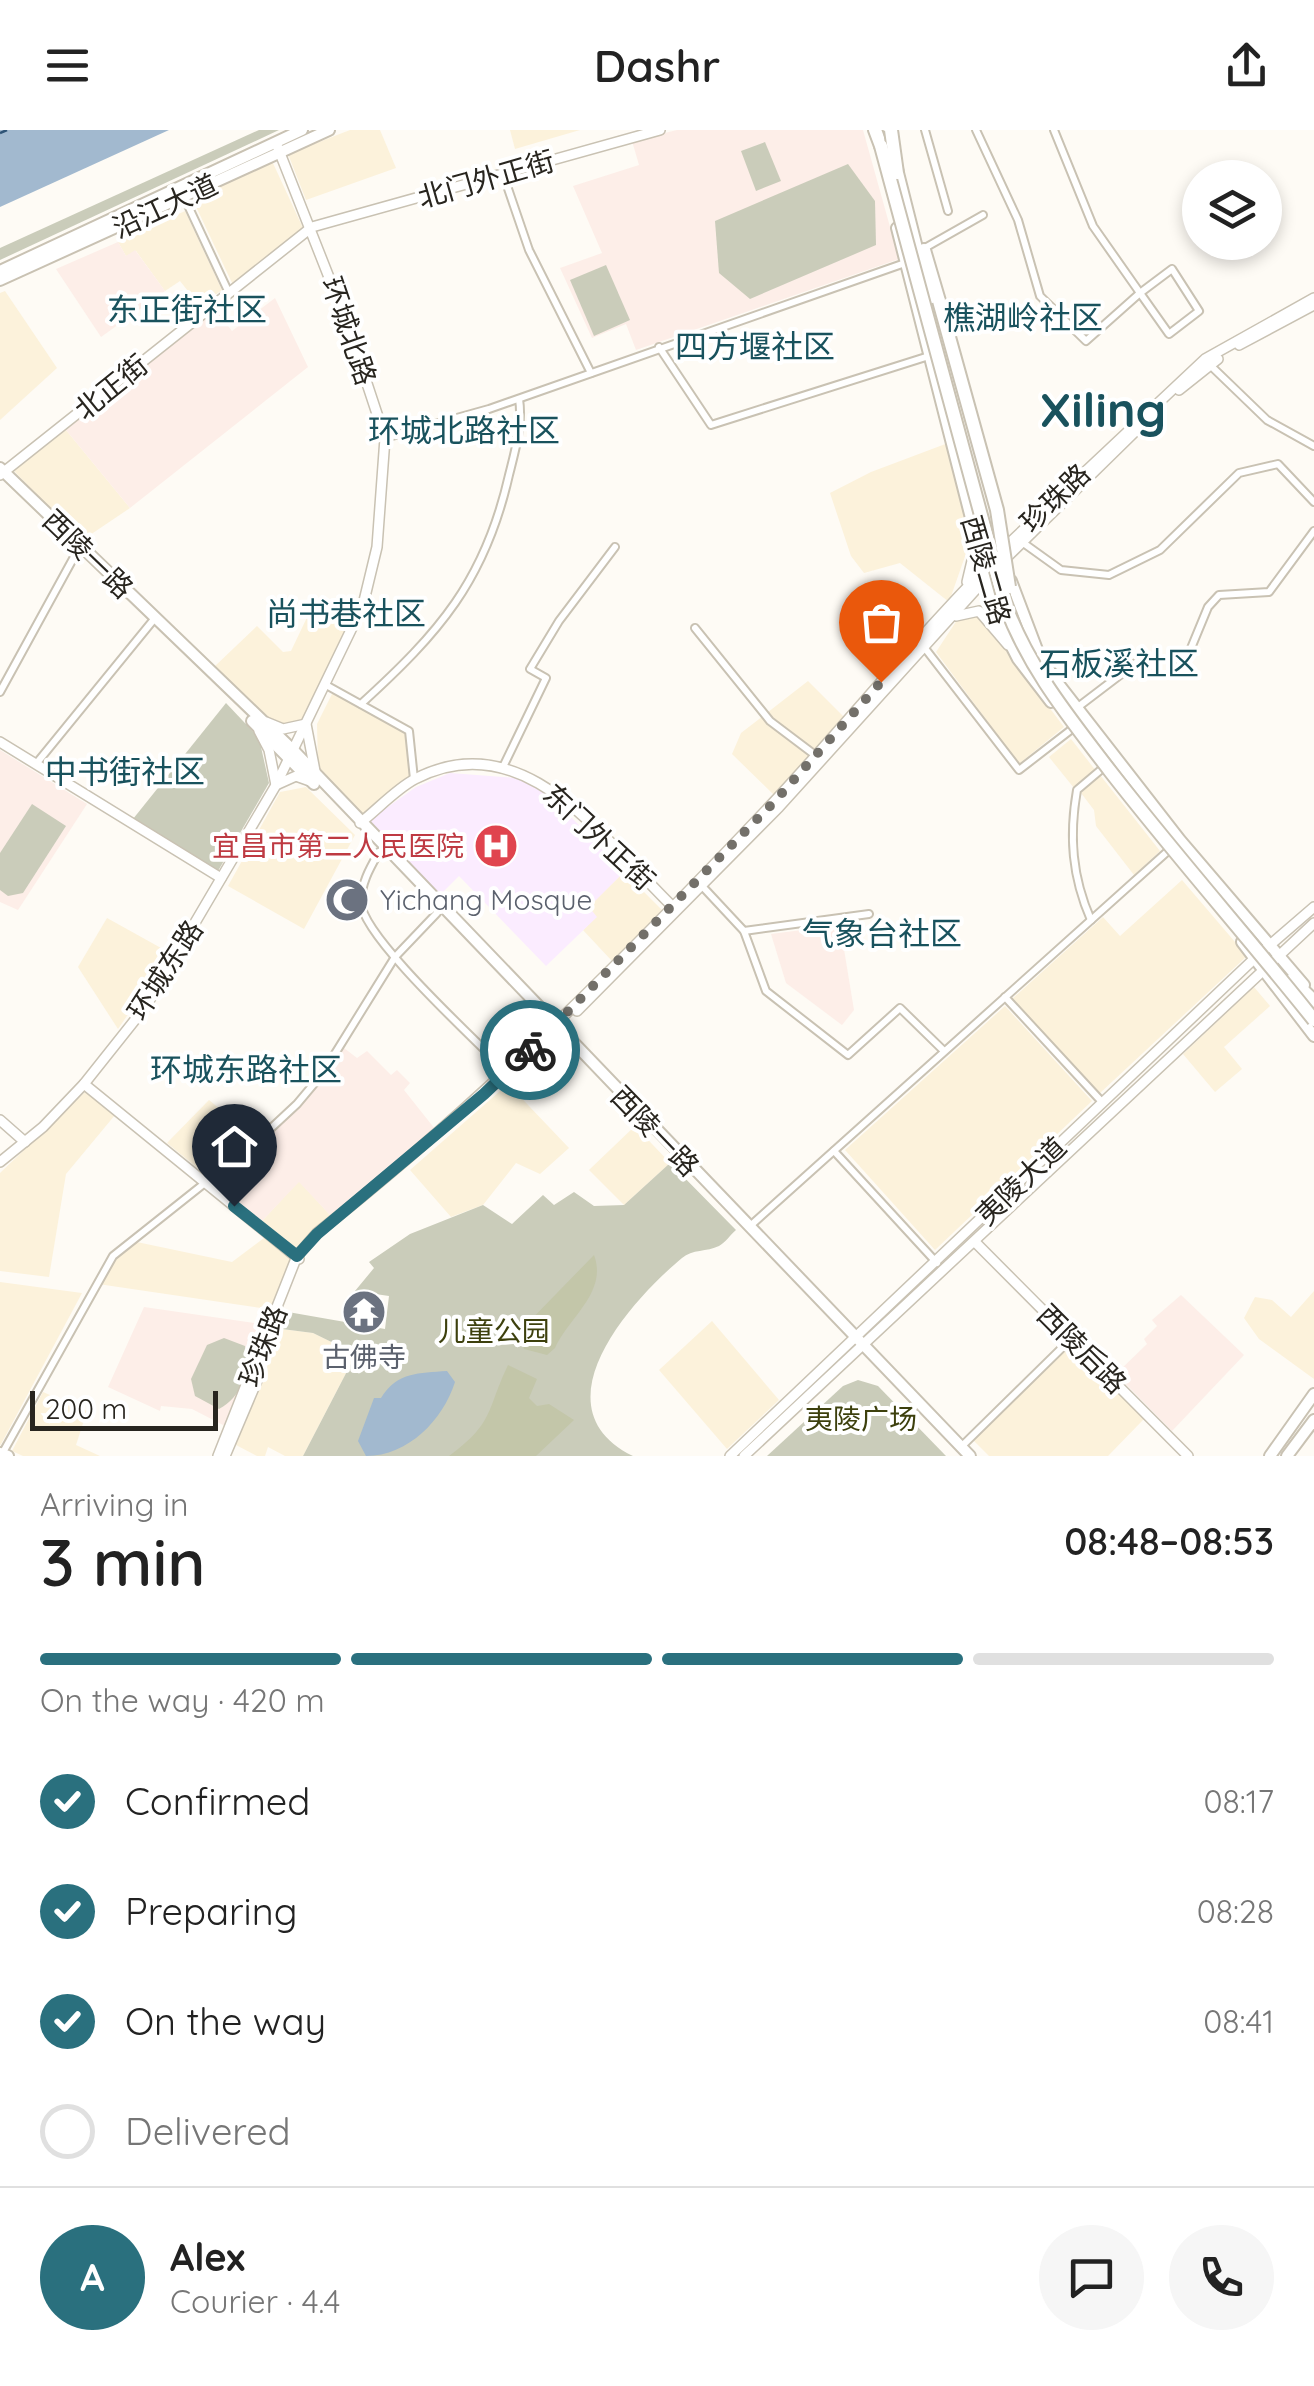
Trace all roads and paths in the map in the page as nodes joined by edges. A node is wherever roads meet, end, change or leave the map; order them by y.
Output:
1 (302, 130) edge
2 (329, 130) edge
3 (660, 130) edge
4 (875, 130) edge
5 (889, 130) edge
6 (925, 130) edge
7 (976, 130) edge
8 (1054, 130) edge
9 (278, 147) junction
10 (503, 174) junction
11 (184, 197) junction
12 (948, 212) dead end
13 (982, 215) dead end
14 (312, 227) junction
15 (917, 231) joint
16 (923, 249) junction
17 (906, 262) junction
18 (0, 271) edge
19 (0, 280) edge
20 (228, 293) junction
21 (1140, 293) junction
22 (1314, 302) edge
23 (659, 348) junction
24 (929, 356) junction
25 (1210, 364) junction
26 (592, 373) junction
27 (519, 399) junction
28 (385, 438) junction
29 (1314, 446) edge
30 (1, 473) edge
31 (1314, 502) edge
32 (1314, 531) edge
33 (977, 541) junction
34 (1022, 542) junction
35 (615, 548) dead end
36 (78, 549) junction
37 (1003, 555) junction
38 (985, 574) junction
39 (1009, 588) junction
40 (959, 595) junction
41 (153, 620) junction
42 (696, 628) dead end
43 (934, 634) junction
44 (924, 646) junction
45 (1018, 659) junction
46 (326, 685) junction
47 (0, 692) edge
48 (361, 704) junction
49 (1077, 708) junction
50 (260, 723) junction
51 (306, 724) junction
52 (1072, 728) junction
53 (0, 742) edge
54 (292, 754) junction
55 (814, 755) junction
56 (36, 764) junction
57 (1103, 768) junction
58 (502, 770) junction
59 (315, 780) junction
60 (414, 780) junction
61 (276, 785) junction
62 (360, 822) junction
63 (1168, 851) junction
64 (380, 852) junction
65 (222, 878) junction
66 (702, 886) junction
67 (672, 906) junction
68 (1314, 908) edge
69 (437, 913) junction
70 (870, 914) dead end
71 (1091, 920) junction
72 (1314, 923) edge
73 (744, 931) junction
74 (1274, 950) junction
75 (394, 957) junction
76 (1259, 963) junction
77 (1286, 984) junction
78 (1005, 997) junction
79 (1314, 1002) edge
80 (1314, 1020) edge
81 (554, 1030) junction
82 (1314, 1033) edge
83 (944, 1052) junction
84 (508, 1072) junction
85 (84, 1084) junction
86 (1102, 1102) junction
87 (0, 1120) edge
88 (25, 1142) junction
89 (834, 1151) junction
90 (0, 1162) edge
91 (203, 1181) junction
92 (749, 1227) junction
93 (975, 1242) junction
94 (299, 1258) junction
95 (937, 1263) junction
96 (1071, 1338) junction
97 (857, 1345) junction
98 (1314, 1394) edge
99 (1314, 1420) edge
100 (964, 1453) edge
101 (3, 1454) edge
102 (221, 1456) edge
103 (730, 1456) edge
104 (744, 1456) edge
105 (1188, 1456) edge
106 (1270, 1456) edge
107 (1286, 1456) edge

1 - 9 main road, 沿江大道
2 - 9 main road, 沿江大道
3 - 10 main road, 北门外正街
4 - 17 main road, 西陵二路
4 - 80 highway, bridge
5 - 15 main road
5 - 39 highway, bridge
6 - 12 street
7 - 21 street
8 - 21 street
9 - 11 main road, 沿江大道
9 - 14 main road, 环城北路
9 - 18 main road, 沿江大道
10 - 14 main road, 北门外正街
10 - 26 street
11 - 19 main road, 沿江大道
11 - 20 street
13 - 16 street
14 - 20 main road, 北正街
14 - 28 main road, 环城北路
15 - 16 highway
16 - 37 main road, 西陵二路
16 - 39 highway, bridge
17 - 23 street
17 - 24 main road, 西陵二路
20 - 30 main road, 北正街
21 - 21 street
22 - 25 main road, 珍珠路
22 - 37 main road, 珍珠路
23 - 24 street
23 - 26 street
24 - 33 main road, 西陵二路
25 - 29 street
25 - 34 main road, 珍珠路
26 - 27 street
27 - 28 street
27 - 48 street
28 - 46 main road, 环城北路
30 - 36 main road, 西陵一路
31 - 34 street
32 - 49 street
33 - 38 main road, 西陵二路
33 - 40 main road
34 - 37 main road, 珍珠路
35 - 58 street
36 - 41 main road, 西陵一路
36 - 47 street
37 - 38 main road, 珍珠路
37 - 49 main road, 西陵二路
38 - 40 main road, 珍珠路
38 - 43 main road, 珍珠路
38 - 45 main road, 西陵二路
39 - 77 highway, bridge
40 - 55 main road, 珍珠路
41 - 50 main road, 西陵一路
41 - 56 street
42 - 55 street
43 - 44 main road, 珍珠路
43 - 45 main road
44 - 52 street
44 - 66 main road, 珍珠路
45 - 52 main road, 西陵二路
46 - 48 street
46 - 51 main road, 环城北路
48 - 60 street
49 - 74 main road, 西陵二路
50 - 51 main road
50 - 54 main road, 西陵一路
50 - 61 main road
51 - 54 main road, 环城北路
51 - 59 main road
52 - 57 main road, 西陵二路
53 - 56 main road
54 - 59 main road, 西陵一路
54 - 61 main road, 环城东路
55 - 67 main road, 珍珠路
56 - 65 main road
57 - 63 main road, 西陵二路
57 - 71 street
58 - 60 main road, 东门外正街
58 - 67 main road, 东门外正街
59 - 61 main road
59 - 62 main road, 西陵一路
59 - 64 main road, 西陵一路
60 - 62 main road, 东门外正街
61 - 65 main road, 环城东路
62 - 81 main road, 西陵一路
63 - 71 street
63 - 76 main road, 西陵二路
64 - 69 main road, 西陵一路
64 - 75 street
65 - 85 main road, 环城东路
66 - 73 street
66 - 81 main road, 珍珠路
67 - 81 main road, 珍珠路
68 - 74 main road, 夷陵大道
69 - 75 street
69 - 81 main road, 西陵一路
70 - 73 street
71 - 78 street
72 - 74 main road, 夷陵大道
73 - 83 street
74 - 76 main road, 夷陵大道
74 - 79 main road, 西陵二路
75 - 84 street
75 - 91 street
76 - 77 main road, 西陵二路
76 - 86 main road, 夷陵大道
76 - 93 main road, 夷陵大道
77 - 79 highway
77 - 82 highway
78 - 83 street
78 - 86 street
81 - 84 main road, 珍珠路
81 - 92 main road, 西陵一路
81 - 94 main road, 珍珠路
81 - 97 main road, 西陵一路
83 - 89 street
84 - 94 main road, 珍珠路
85 - 88 main road, 环城东路
85 - 91 main road
86 - 95 main road, 夷陵大道
87 - 88 main road
88 - 90 main road, 环城东路
89 - 92 street
89 - 95 street
91 - 94 main road
91 - 101 street
92 - 97 main road, 西陵一路
93 - 96 main road, 西陵后路
93 - 97 main road, 夷陵大道
94 - 102 main road, 珍珠路
95 - 97 main road, 夷陵大道
96 - 100 street
96 - 105 main road, 西陵后路
97 - 100 main road, 西陵一路
97 - 103 main road, 夷陵大道
97 - 104 main road, 夷陵大道
98 - 106 main road
99 - 107 main road

